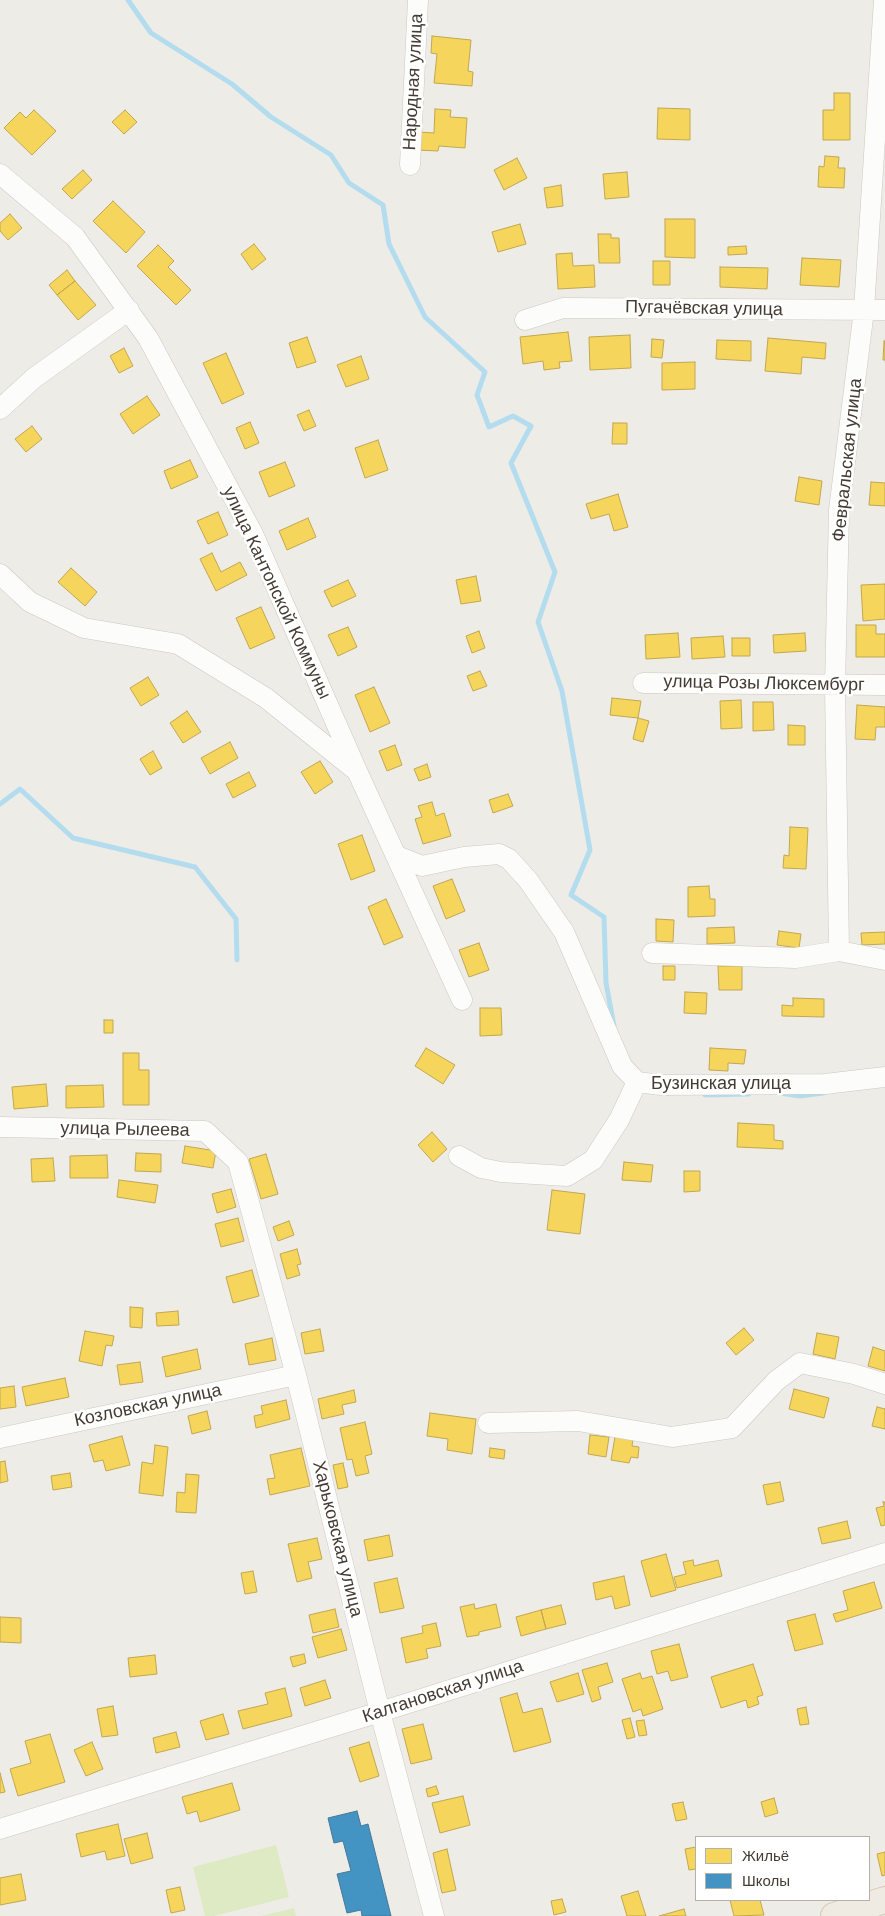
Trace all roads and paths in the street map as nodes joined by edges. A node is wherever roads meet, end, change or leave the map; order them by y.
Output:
1 (418, 0) edge
2 (884, 0) edge
3 (410, 165) dead end
4 (0, 174) edge
5 (130, 310) junction
6 (864, 310) junction
7 (885, 310) edge
8 (524, 320) dead end
9 (0, 409) edge
10 (0, 574) edge
11 (643, 683) dead end
12 (885, 685) edge
13 (835, 686) junction
14 (357, 771) junction
15 (397, 856) junction
16 (839, 951) junction
17 (652, 953) dead end
18 (885, 960) edge
19 (462, 1000) dead end
20 (885, 1077) edge
21 (637, 1082) junction
22 (0, 1127) edge
23 (459, 1156) dead end
24 (238, 1162) joint
25 (296, 1375) junction
26 (885, 1384) edge
27 (488, 1423) dead end
28 (0, 1438) edge
29 (885, 1553) edge
30 (380, 1712) junction
31 (0, 1828) edge
32 (885, 1900) edge
33 (434, 1916) edge
34 (834, 1916) edge

1 - 3 street, Народная улица
2 - 6 street, Февральская улица
4 - 5 street, улица Кантонской Коммуны
5 - 9 street
5 - 14 street, улица Кантонской Коммуны
6 - 7 street, Пугачёвская улица
6 - 8 street, Пугачёвская улица
6 - 13 street, Февральская улица
10 - 14 street
11 - 13 street, улица Розы Люксембург
12 - 13 street, улица Розы Люксембург
13 - 16 street, Февральская улица
14 - 15 street, улица Кантонской Коммуны
15 - 19 street, улица Кантонской Коммуны
15 - 21 street
16 - 17 street
16 - 18 street
20 - 21 street, Бузинская улица
21 - 23 street, Бузинская улица
22 - 24 street, улица Рылеева
24 - 25 street, Харьковская улица
25 - 28 street, Козловская улица
25 - 30 street, Харьковская улица
26 - 27 street
29 - 30 street, Калгановская улица
30 - 31 street, Калгановская улица
30 - 33 street, Харьковская улица
32 - 34 main road

